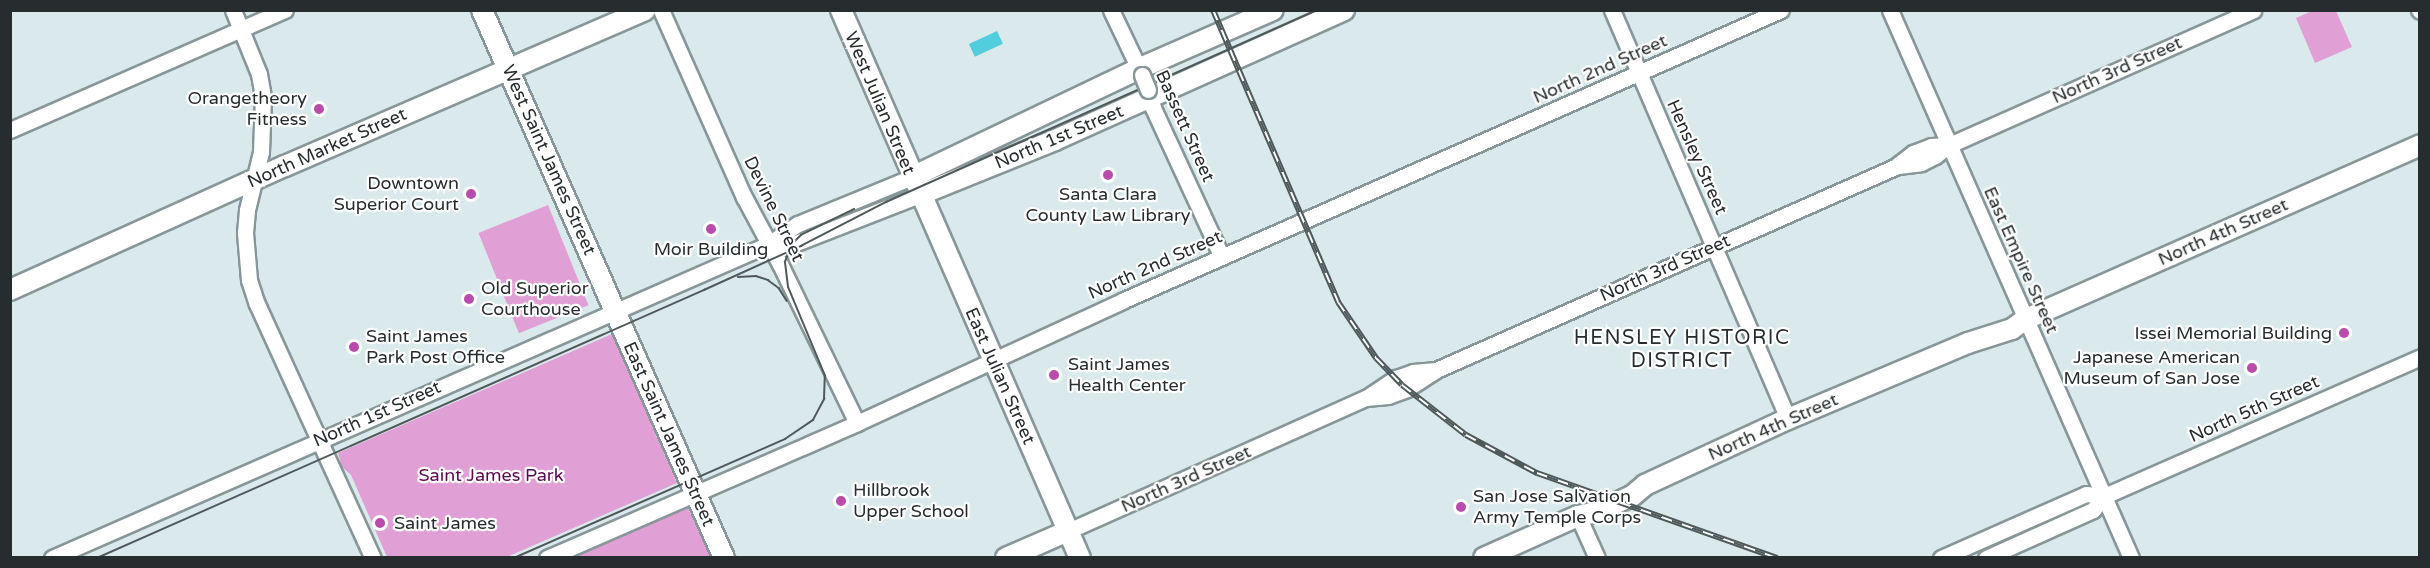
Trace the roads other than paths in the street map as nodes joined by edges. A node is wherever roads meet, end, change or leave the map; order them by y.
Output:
1 (233, 10) edge
2 (285, 10) edge
3 (482, 10) edge
4 (645, 10) edge
5 (662, 10) edge
6 (841, 10) edge
7 (1111, 10) edge
8 (1273, 10) edge
9 (1344, 10) edge
10 (1612, 10) edge
11 (1781, 10) edge
12 (1890, 10) edge
13 (2253, 10) edge
14 (242, 30) junction
15 (508, 69) junction
16 (1638, 72) junction
17 (1145, 83) junction
18 (10, 130) edge
19 (1949, 145) junction
20 (2420, 145) edge
21 (254, 180) junction
22 (915, 186) junction
23 (769, 244) junction
24 (1714, 247) junction
25 (1222, 257) junction
26 (10, 290) edge
27 (615, 310) junction
28 (2026, 319) junction
29 (2420, 357) edge
30 (994, 360) junction
31 (1788, 419) junction
32 (857, 423) junction
33 (319, 440) junction
34 (695, 492) junction
35 (2104, 496) junction
36 (1578, 516) junction
37 (1068, 531) junction
38 (52, 558) edge
39 (372, 558) edge
40 (547, 558) edge
41 (724, 558) edge
42 (1005, 558) edge
43 (1080, 558) edge
44 (1484, 558) edge
45 (1597, 558) edge
46 (1941, 558) edge
47 (1986, 558) edge
48 (2131, 558) edge

1 - 14 street
2 - 14 street
3 - 15 main road, West Saint James Street
4 - 15 main road, North Market Street
5 - 23 street, Devine Street
6 - 22 main road, West Julian Street
7 - 17 street, Bassett Street
8 - 17 main road, North 1st Street
9 - 17 main road, North 1st Street
10 - 16 street, Hensley Street
11 - 16 street, North 2nd Street
12 - 19 street, East Empire Street
13 - 19 street, North 3rd Street
14 - 18 street
14 - 21 street
15 - 21 main road, North Market Street
15 - 27 main road, West Saint James Street
16 - 24 street, Hensley Street
16 - 25 street, North 2nd Street
17 - 22 main road, North 1st Street
17 - 22 main road, North 1st Street
17 - 25 street, Bassett Street
19 - 24 street, North 3rd Street
19 - 28 street, East Empire Street
20 - 28 main road, North 4th Street
21 - 26 main road, North Market Street
21 - 33 street
22 - 23 street, North 1st Street
22 - 30 main road, East Julian Street
23 - 27 street, North 1st Street
23 - 32 street, Devine Street
24 - 31 street, Hensley Street
24 - 37 street, North 3rd Street
25 - 30 street, North 2nd Street
27 - 33 street, North 1st Street
27 - 34 main road, East Saint James Street
28 - 31 main road, North 4th Street
28 - 35 street, East Empire Street
29 - 35 street, North 5th Street
30 - 32 street, North 2nd Street
30 - 37 main road, East Julian Street
31 - 36 main road, North 4th Street
32 - 34 street, North 2nd Street
33 - 38 street, North 1st Street
33 - 39 street
34 - 40 street, North 2nd Street
34 - 41 main road, East Saint James Street
35 - 46 street, North 5th Street
35 - 47 street, North 5th Street
35 - 48 street, East Empire Street
36 - 44 main road, North 4th Street
36 - 45 street
37 - 42 main road, North 3rd Street
37 - 43 main road, East Julian Street

